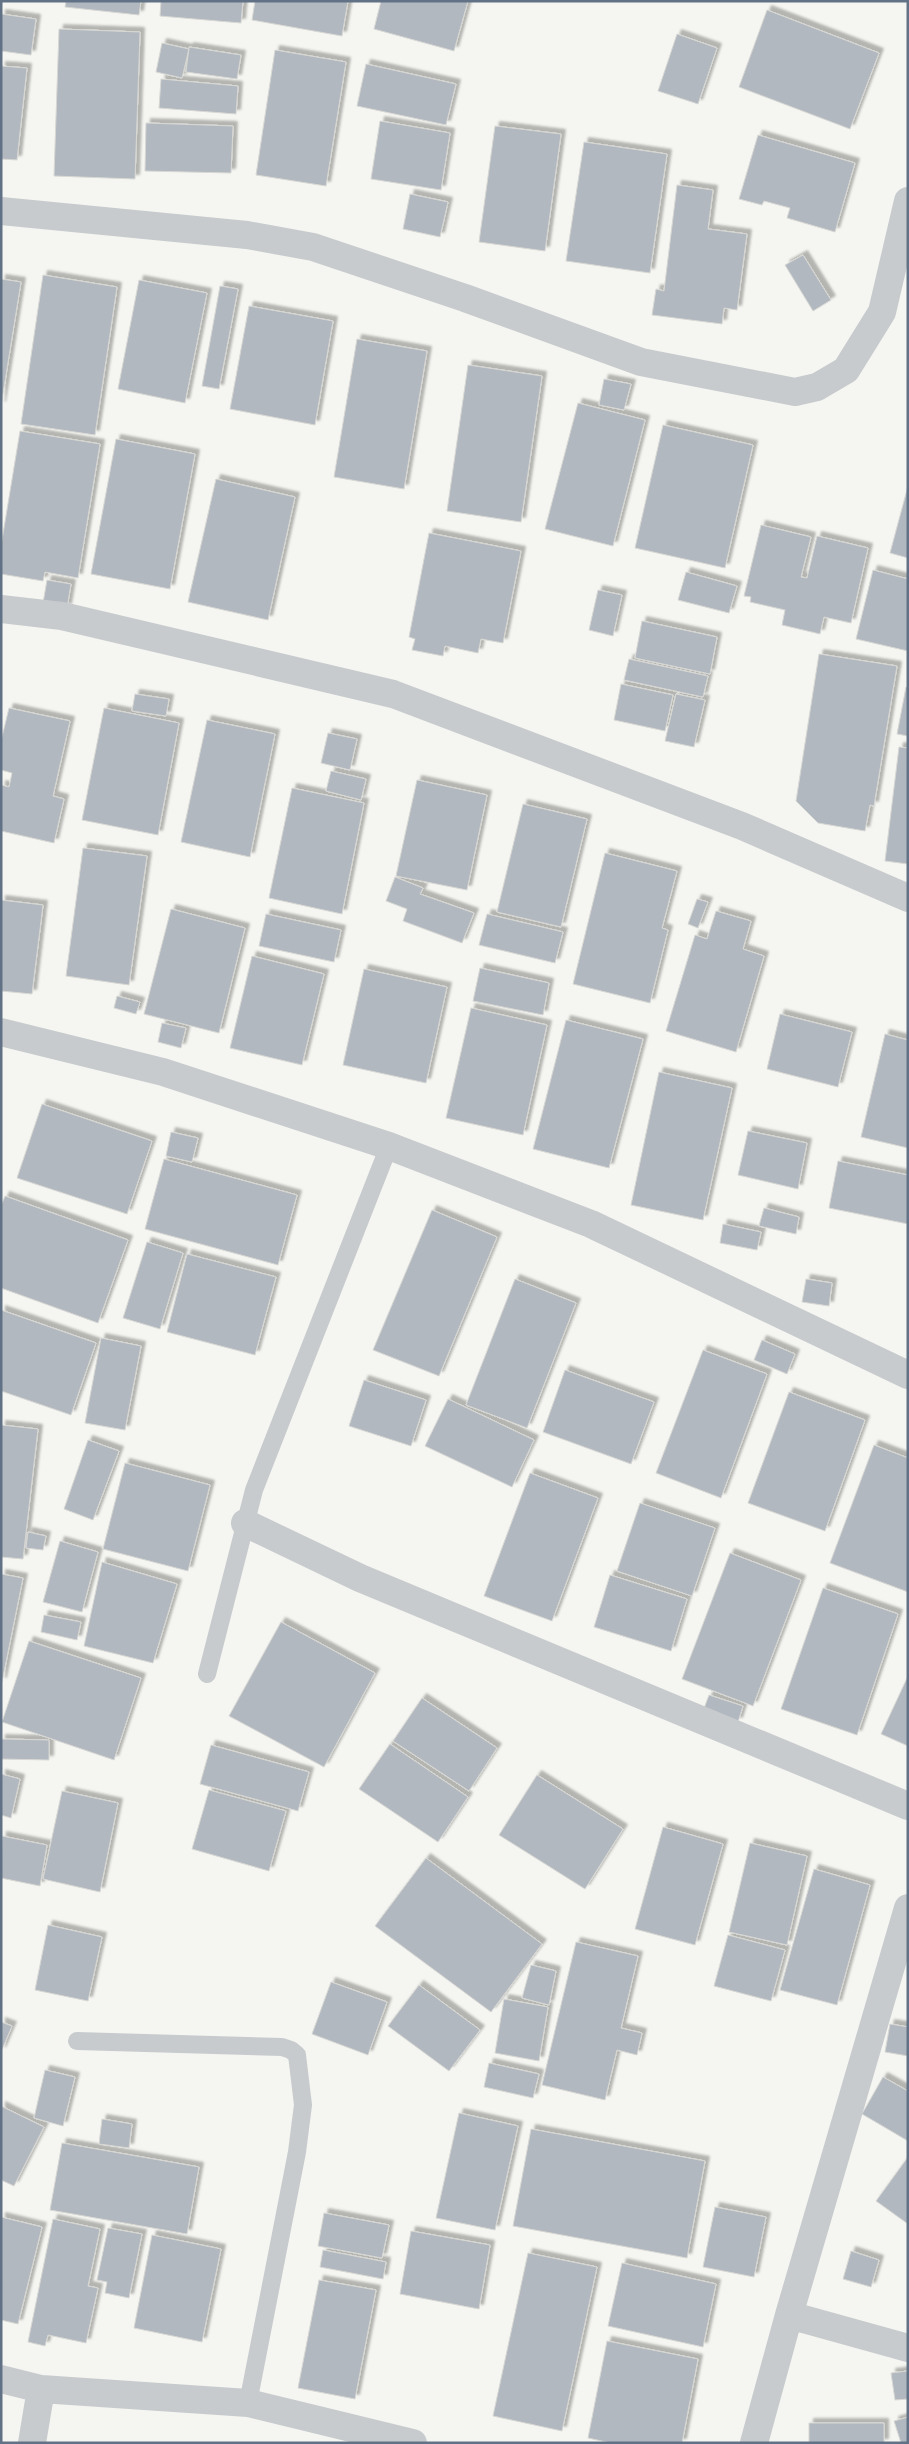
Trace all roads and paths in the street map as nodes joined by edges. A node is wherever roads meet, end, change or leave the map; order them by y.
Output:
1 (908, 201) edge
2 (1, 211) edge
3 (1, 609) edge
4 (908, 898) edge
5 (1, 1032) edge
6 (389, 1146) junction
7 (908, 1376) edge
8 (245, 1523) junction
9 (208, 1674) dead end
10 (908, 1806) edge
11 (908, 1908) edge
12 (77, 2041) dead end
13 (789, 2315) junction
14 (908, 2348) edge
15 (1, 2379) edge
16 (41, 2389) junction
17 (248, 2404) junction
18 (32, 2443) edge
19 (413, 2443) edge
20 (754, 2443) edge

1 - 2 street
3 - 4 street
5 - 6 street
6 - 7 street
6 - 8 lane
8 - 9 lane
8 - 10 street
11 - 13 street
12 - 17 lane
13 - 14 street
13 - 20 street
15 - 16 street
16 - 17 street
16 - 18 street
17 - 19 street

